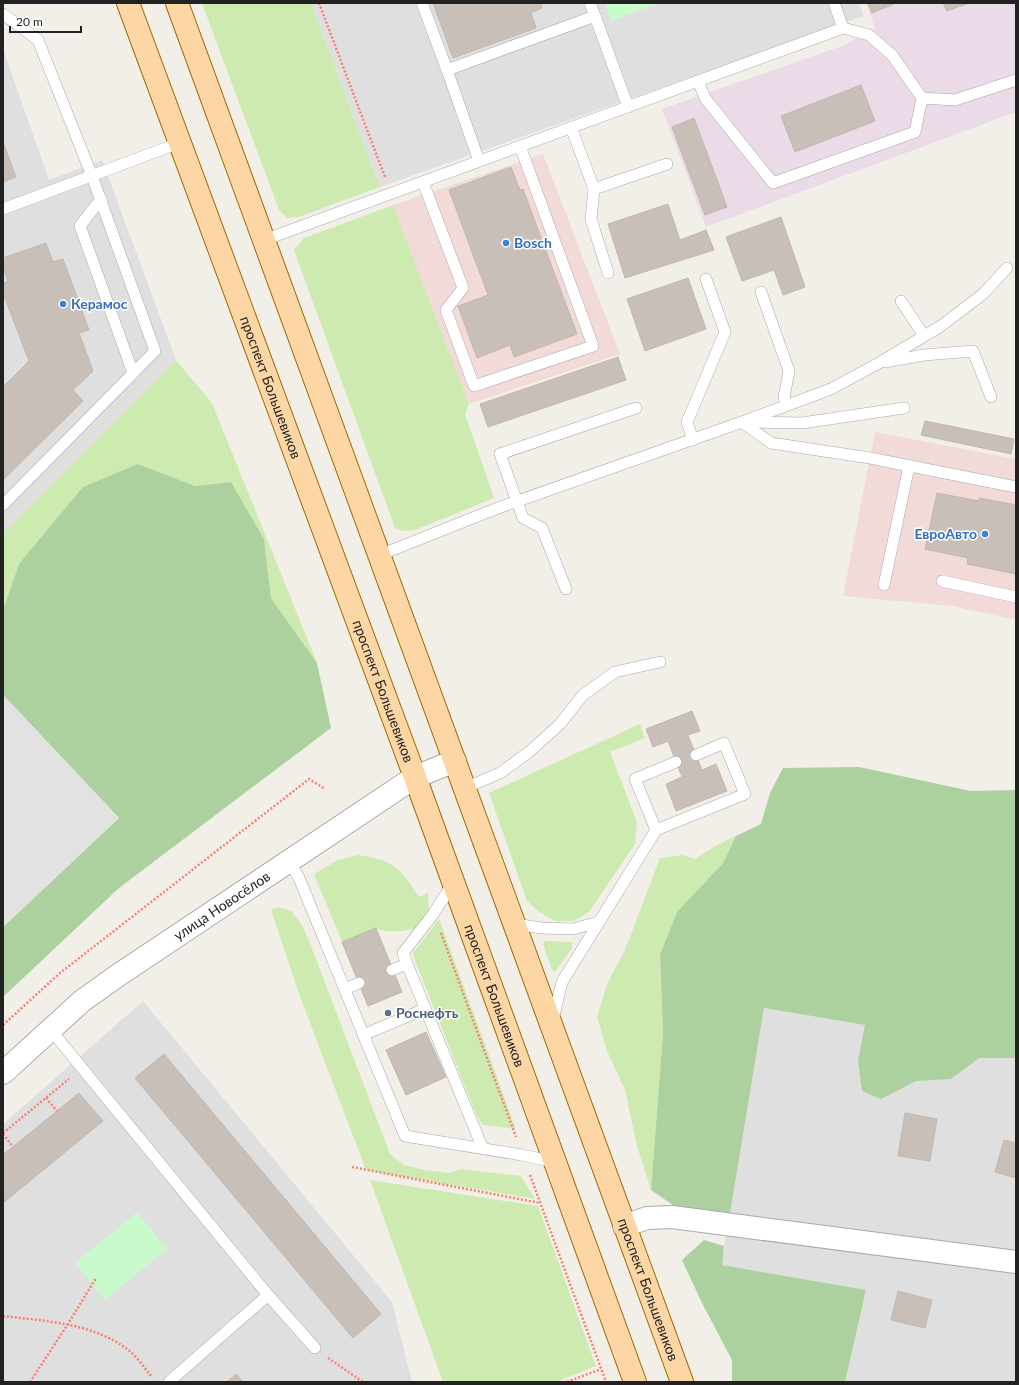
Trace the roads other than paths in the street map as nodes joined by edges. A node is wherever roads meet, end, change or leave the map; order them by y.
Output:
1 (128, 3) edge
2 (177, 3) edge
3 (422, 3) edge
4 (590, 3) edge
5 (834, 3) edge
6 (3, 14) edge
7 (595, 16) junction
8 (843, 28) junction
9 (447, 70) junction
10 (1016, 80) edge
11 (698, 81) junction
12 (922, 98) junction
13 (628, 107) junction
14 (572, 127) junction
15 (179, 143) junction
16 (520, 146) junction
17 (479, 161) junction
18 (667, 164) dead end
19 (92, 176) junction
20 (423, 182) junction
21 (594, 189) junction
22 (100, 200) junction
23 (3, 209) edge
24 (264, 240) junction
25 (1007, 268) dead end
26 (608, 273) dead end
27 (706, 279) dead end
28 (761, 292) dead end
29 (901, 301) dead end
30 (924, 336) junction
31 (879, 363) junction
32 (133, 373) junction
33 (991, 397) dead end
34 (787, 405) junction
35 (636, 408) dead end
36 (904, 408) dead end
37 (742, 422) junction
38 (693, 440) junction
39 (909, 466) junction
40 (1016, 487) edge
41 (517, 502) junction
42 (3, 505) edge
43 (380, 555) junction
44 (942, 581) dead end
45 (884, 585) dead end
46 (566, 589) dead end
47 (1016, 597) edge
48 (660, 662) dead end
49 (696, 754) dead end
50 (455, 761) junction
51 (676, 762) dead end
52 (415, 778) junction
53 (465, 788) junction
54 (656, 830) junction
55 (288, 861) junction
56 (453, 883) junction
57 (599, 922) junction
58 (515, 924) junction
59 (407, 964) junction
60 (392, 970) dead end
61 (359, 983) dead end
62 (345, 989) junction
63 (425, 1009) junction
64 (551, 1026) junction
65 (50, 1029) junction
66 (363, 1035) junction
67 (3, 1073) edge
68 (483, 1149) junction
69 (555, 1162) junction
70 (624, 1226) junction
71 (1016, 1262) edge
72 (268, 1295) junction
73 (315, 1348) road end
74 (169, 1382) edge
75 (634, 1382) edge
76 (682, 1382) edge

1 - 15 main road, проспект Большевиков
2 - 24 main road, проспект Большевиков
3 - 9 lane
4 - 7 lane
5 - 8 lane
6 - 19 lane
7 - 9 lane
7 - 13 lane
8 - 11 lane
8 - 12 lane
9 - 17 lane
10 - 12 lane
11 - 12 lane
11 - 13 lane
13 - 14 lane
14 - 16 lane
14 - 21 lane
15 - 19 lane
15 - 52 main road, проспект Большевиков
16 - 17 lane
16 - 20 lane
17 - 20 lane
18 - 21 lane
19 - 22 lane
19 - 23 lane
20 - 24 lane
21 - 26 lane
22 - 32 lane
22 - 32 lane
24 - 43 main road, проспект Большевиков
25 - 30 lane
27 - 38 lane
28 - 34 lane
29 - 30 lane
30 - 31 lane
31 - 33 lane
31 - 34 lane
32 - 42 lane
34 - 37 lane
35 - 41 lane
36 - 37 lane
37 - 38 lane
37 - 39 lane
38 - 41 lane
39 - 40 lane
39 - 45 lane
41 - 43 lane
41 - 46 lane
43 - 50 main road, проспект Большевиков
44 - 47 lane
48 - 53 lane
49 - 54 lane
50 - 52 street, улица Новосёлов
50 - 53 main road, проспект Большевиков
51 - 54 lane
52 - 55 street, улица Новосёлов
52 - 56 main road, проспект Большевиков
53 - 58 main road, проспект Большевиков
54 - 57 lane
55 - 62 lane
55 - 65 street, улица Новосёлов
56 - 59 lane
56 - 69 main road, проспект Большевиков
57 - 58 lane
57 - 64 lane
58 - 64 main road, проспект Большевиков
59 - 60 lane
59 - 63 lane
61 - 62 lane
62 - 66 lane
63 - 66 lane
63 - 68 lane
64 - 70 main road, проспект Большевиков
65 - 67 street, улица Новосёлов
65 - 72 lane
66 - 68 lane
68 - 69 lane
69 - 75 main road, проспект Большевиков
70 - 71 street
70 - 76 main road, проспект Большевиков
72 - 73 lane
72 - 74 lane

